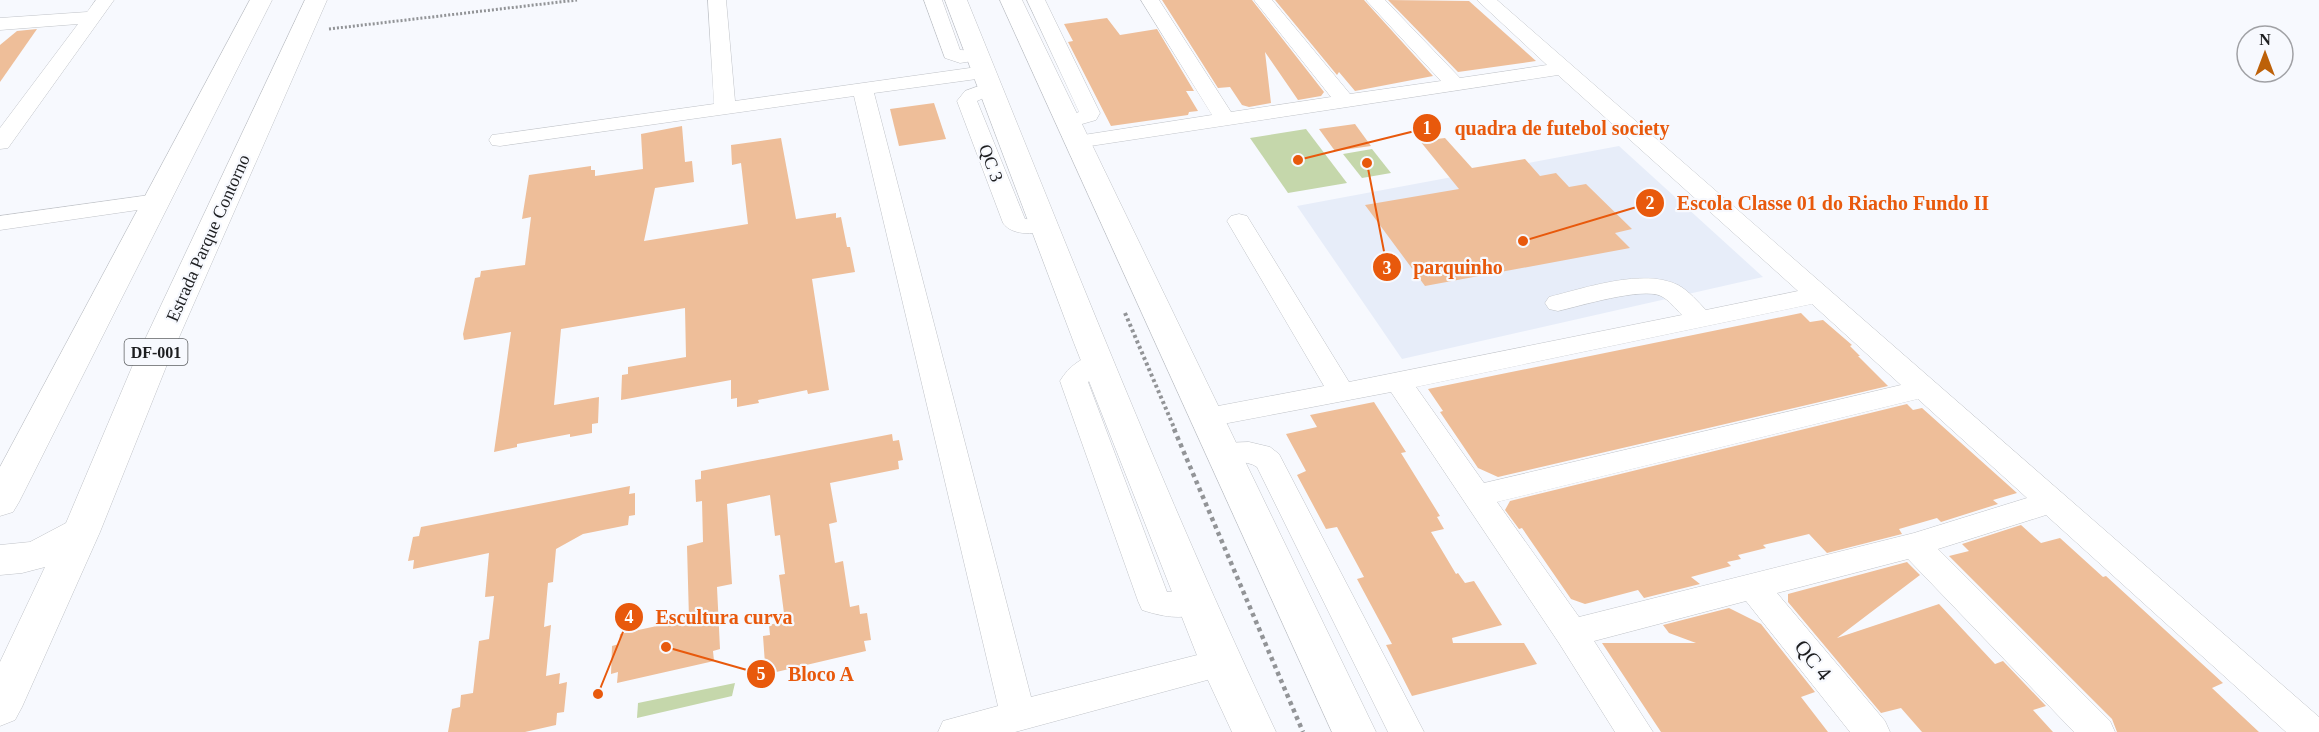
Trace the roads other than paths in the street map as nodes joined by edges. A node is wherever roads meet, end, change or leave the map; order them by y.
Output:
1 (105, 0) edge
2 (261, 0) edge
3 (316, 0) edge
4 (717, 0) edge
5 (1150, 0) edge
6 (1263, 0) edge
7 (1375, 0) edge
8 (1486, 0) edge
9 (1502, 0) edge
10 (985, 4) edge
11 (0, 24) edge
12 (87, 24) junction
13 (0, 41) edge
14 (1563, 68) junction
15 (984, 72) junction
16 (1454, 83) junction
17 (863, 90) junction
18 (1345, 101) junction
19 (725, 109) junction
20 (1225, 119) junction
21 (1073, 132) junction
22 (500, 140) dead end
23 (0, 143) edge
24 (157, 201) junction
25 (1239, 221) dead end
26 (0, 224) edge
27 (1819, 295) junction
28 (1558, 303) dead end
29 (1701, 320) junction
30 (1398, 382) junction
31 (1922, 390) junction
32 (1341, 392) junction
33 (1207, 417) junction
34 (1225, 453) junction
35 (10, 464) edge
36 (1477, 496) junction
37 (0, 502) edge
38 (2052, 502) junction
39 (81, 532) junction
40 (1914, 545) junction
41 (0, 560) edge
42 (1754, 588) junction
43 (1570, 633) junction
44 (1221, 663) junction
45 (1, 698) edge
46 (2319, 714) edge
47 (1018, 716) junction
48 (1247, 729) edge
49 (956, 732) edge
50 (1354, 732) edge
51 (1406, 732) edge
52 (1635, 732) edge
53 (1872, 732) edge
54 (2097, 732) edge
55 (2311, 732) edge

1 - 12 street
2 - 24 main road
3 - 39 main road, Estrada Parque Contorno / DF-001
4 - 19 street
5 - 20 street
6 - 18 street
7 - 16 street
8 - 14 street
9 - 46 street
10 - 15 main road
10 - 21 main road
11 - 12 street
12 - 13 street
12 - 23 street
14 - 16 street
14 - 27 street
15 - 17 street
15 - 44 main road
16 - 18 street
17 - 19 street
17 - 47 street
18 - 20 street
19 - 22 street
20 - 21 street
21 - 33 main road
24 - 26 street
24 - 35 main road
25 - 32 street
27 - 29 street
27 - 31 street
28 - 29 street
29 - 30 street
30 - 32 street
30 - 36 street
31 - 36 street
31 - 38 street
32 - 33 street
33 - 34 main road
34 - 50 main road
34 - 51 street
35 - 37 main road
36 - 43 street
38 - 40 street
38 - 55 street
39 - 41 main road
39 - 45 main road, Estrada Parque Contorno / DF-001
40 - 42 street
40 - 54 street
42 - 43 street
42 - 53 street, QC 4
43 - 52 street
44 - 47 street
44 - 48 main road
47 - 49 street

